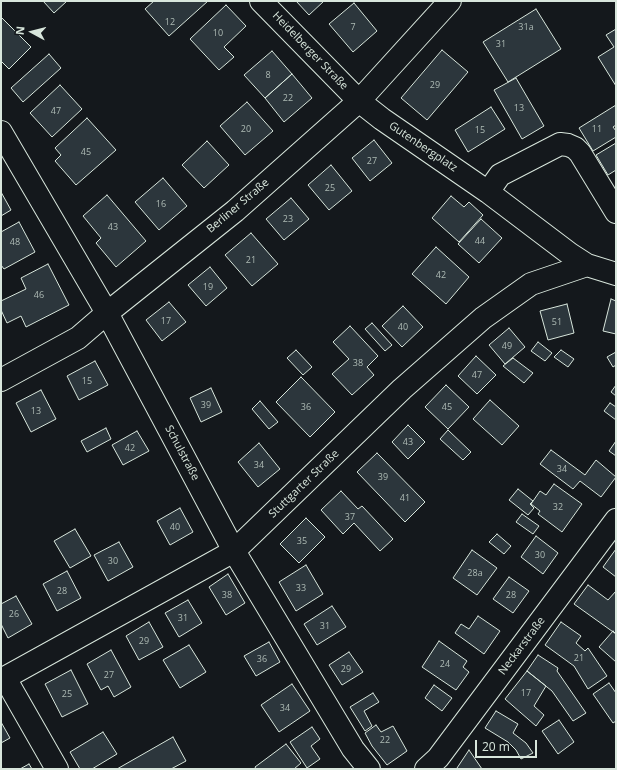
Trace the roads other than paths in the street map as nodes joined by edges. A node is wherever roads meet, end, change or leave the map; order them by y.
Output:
1 (261, 1) edge
2 (450, 1) edge
3 (359, 101) junction
4 (1, 132) edge
5 (488, 192) junction
6 (616, 212) edge
7 (587, 265) junction
8 (616, 274) edge
9 (107, 313) junction
10 (1, 380) edge
11 (616, 520) edge
12 (234, 551) junction
13 (3, 679) edge
14 (57, 769) edge
15 (369, 769) edge
16 (426, 769) edge

1 - 3 street, Heidelberger Straße
2 - 3 street, Berliner Straße
3 - 5 street, Gutenbergplatz
3 - 9 street, Berliner Straße
4 - 9 street, Schulstraße
5 - 6 street
5 - 7 street, Gutenbergplatz
7 - 8 street, Gutenbergplatz
7 - 12 street, Stuttgarter Straße
9 - 10 street, Berliner Straße
9 - 12 street, Schulstraße
11 - 16 street, Neckarstraße
12 - 13 street, Stuttgarter Straße
12 - 15 street, Schulstraße
13 - 14 street

